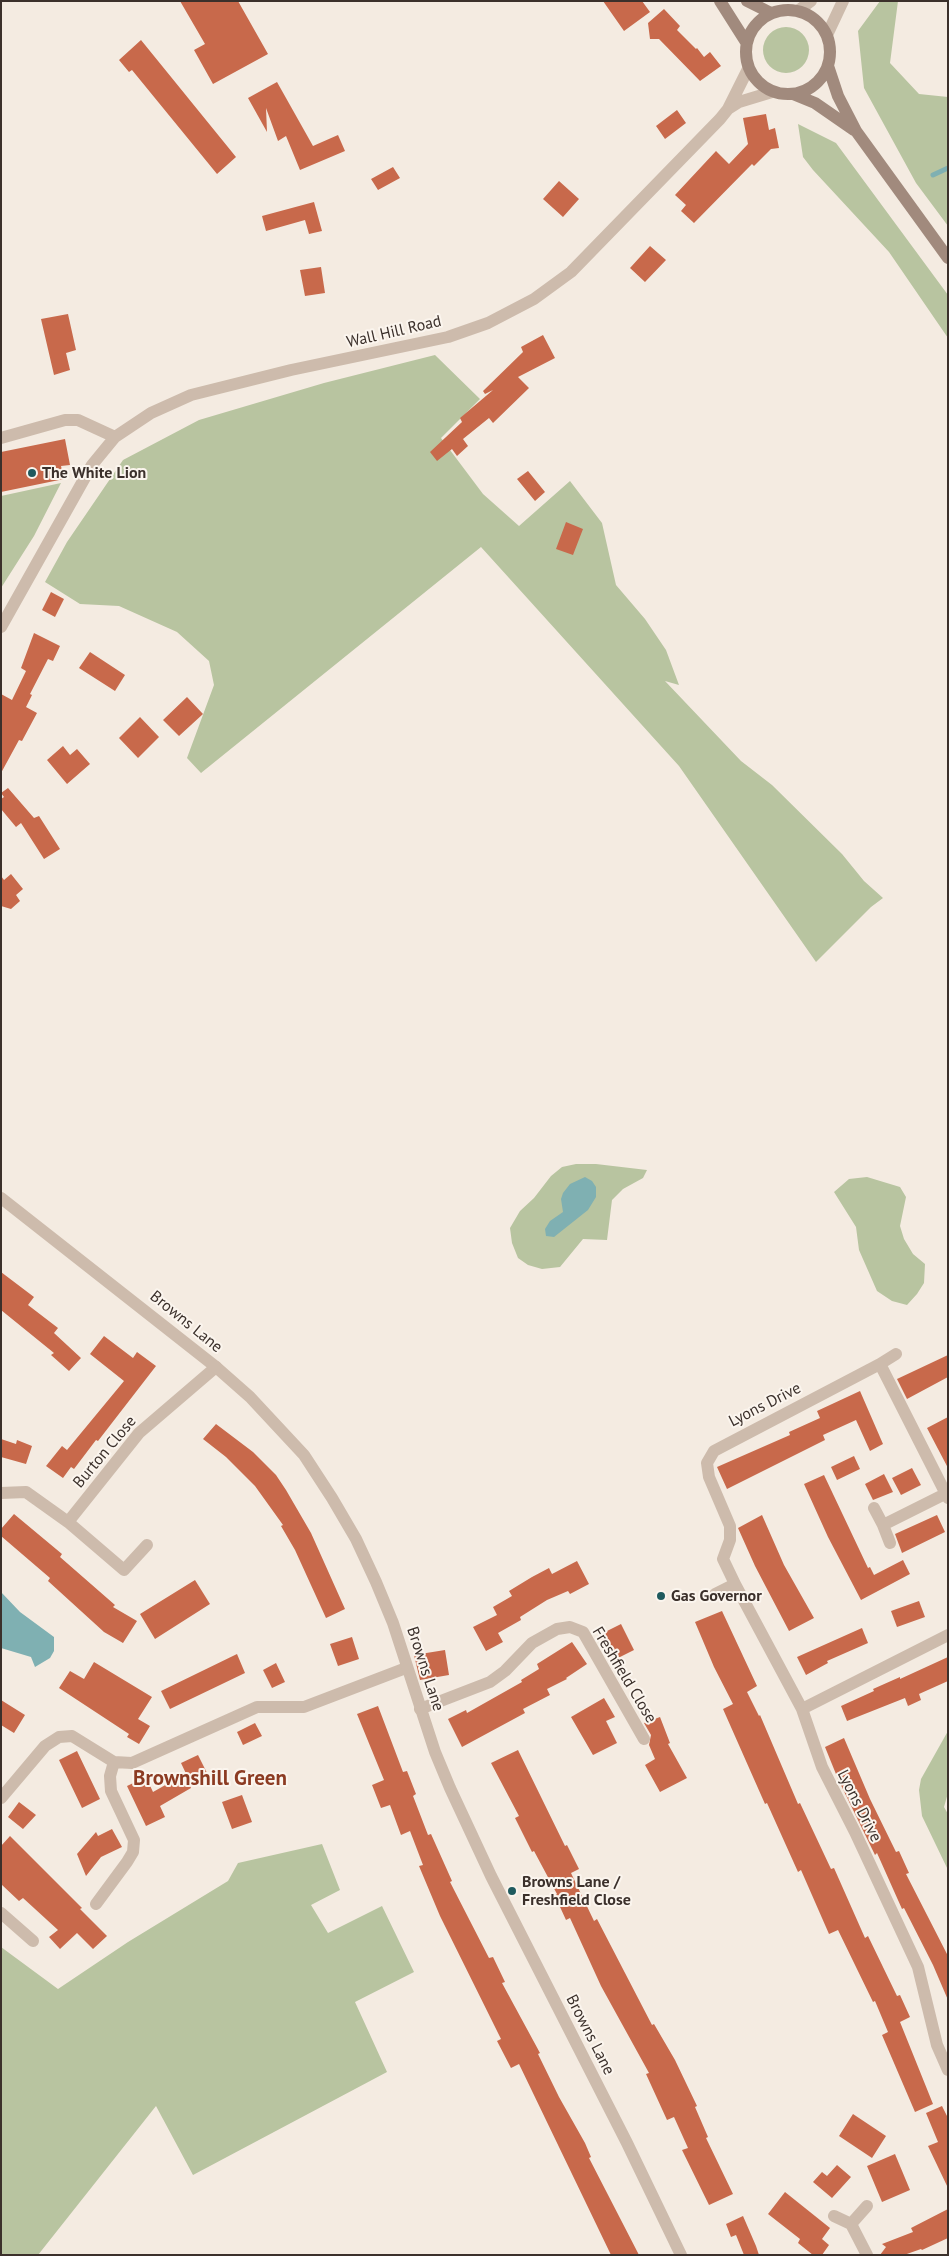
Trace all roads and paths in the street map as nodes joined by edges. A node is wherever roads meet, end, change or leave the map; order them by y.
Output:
1 (720, 1) edge
2 (746, 1) edge
3 (811, 1) edge
4 (843, 1) edge
5 (799, 10) junction
6 (771, 13) junction
7 (827, 35) junction
8 (746, 42) junction
9 (828, 66) junction
10 (748, 69) junction
11 (772, 92) junction
12 (793, 94) junction
13 (728, 108) junction
14 (856, 131) junction
15 (948, 258) edge
16 (115, 437) junction
17 (1, 438) edge
18 (1, 627) edge
19 (1, 1198) edge
20 (896, 1354) dead end
21 (880, 1364) junction
22 (216, 1367) junction
23 (1, 1493) edge
24 (947, 1496) edge
25 (874, 1508) dead end
26 (68, 1522) junction
27 (883, 1525) junction
28 (890, 1543) dead end
29 (147, 1545) dead end
30 (735, 1584) junction
31 (715, 1594) dead end
32 (948, 1634) edge
33 (406, 1668) junction
34 (802, 1708) junction
35 (420, 1710) junction
36 (644, 1739) dead end
37 (114, 1762) junction
38 (1, 1798) edge
39 (96, 1904) dead end
40 (1, 1913) edge
41 (33, 1941) dead end
42 (948, 2070) edge
43 (866, 2206) dead end
44 (834, 2216) dead end
45 (851, 2224) junction
46 (681, 2255) edge
47 (867, 2255) edge

1 - 8 main road
2 - 6 main road
3 - 5 street
4 - 7 street
5 - 6 main road
5 - 7 main road
6 - 8 main road
7 - 9 main road
8 - 10 main road
9 - 12 main road
9 - 14 main road
10 - 11 main road
10 - 13 street, Wall Hill Road
11 - 12 main road
11 - 13 street, Wall Hill Road
12 - 14 main road
13 - 16 street, Wall Hill Road
14 - 15 main road
16 - 17 street
16 - 18 street, Wall Hill Road
19 - 22 street, Browns Lane
20 - 21 street, Lyons Drive
21 - 24 street
21 - 30 street, Lyons Drive
22 - 26 street, Burton Close
22 - 33 street, Browns Lane
23 - 26 street
24 - 27 street
25 - 27 street
26 - 29 street
27 - 28 street
30 - 31 street
30 - 34 street, Lyons Drive
32 - 34 street
33 - 35 street, Browns Lane
33 - 37 street
34 - 42 street, Lyons Drive
35 - 36 street, Freshfield Close
35 - 46 street, Browns Lane
37 - 38 street
37 - 39 street
40 - 41 street
43 - 45 street
44 - 45 street
45 - 47 street

